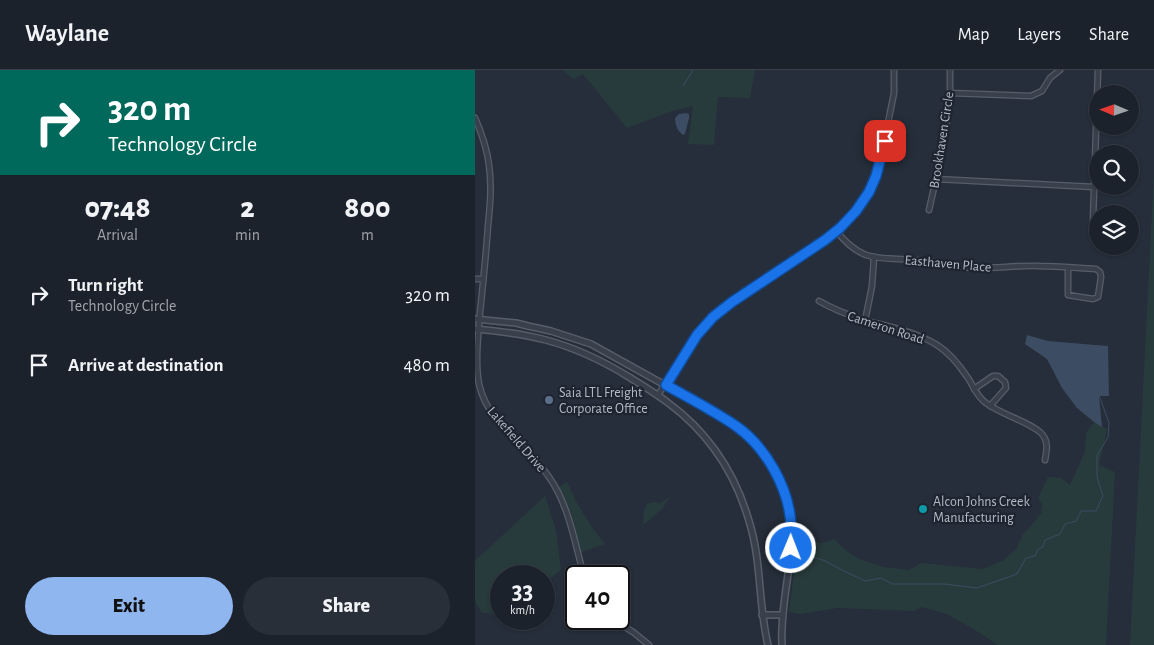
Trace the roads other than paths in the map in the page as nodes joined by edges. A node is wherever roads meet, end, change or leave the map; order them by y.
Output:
1 (894, 70) edge
2 (950, 70) edge
3 (1060, 70) edge
4 (1098, 70) edge
5 (949, 93) junction
6 (475, 118) edge
7 (1095, 145) edge
8 (936, 179) junction
9 (1089, 187) edge
10 (929, 210) dead end
11 (836, 231) junction
12 (874, 257) junction
13 (1068, 268) junction
14 (475, 278) edge
15 (483, 279) junction
16 (819, 300) dead end
17 (477, 319) edge
18 (865, 320) junction
19 (477, 329) edge
20 (666, 385) junction
21 (974, 389) junction
22 (658, 395) junction
23 (990, 406) junction
24 (1045, 460) dead end
25 (581, 565) edge
26 (762, 615) junction
27 (782, 616) junction
28 (630, 630) edge
29 (649, 645) edge
30 (768, 645) edge
31 (782, 645) edge

1 - 11 street
2 - 5 street, Brookhaven Circle
3 - 5 street
4 - 7 street
5 - 8 street, Brookhaven Circle
6 - 15 street, Lakefield Drive
8 - 9 street
8 - 10 street, Brookhaven Circle
11 - 12 street, Easthaven Place
11 - 20 street
12 - 13 street, Easthaven Place
12 - 18 street
13 - 13 street, Easthaven Place
14 - 15 street
15 - 17 street, Lakefield Drive
16 - 18 street, Cameron Road
17 - 19 street, Lakefield Drive
17 - 20 street
18 - 21 street, Cameron Road
19 - 22 street
19 - 25 street, Lakefield Drive
20 - 22 street
20 - 27 street
21 - 23 street, Cameron Road
21 - 23 street
22 - 26 street
23 - 24 street, Cameron Road
26 - 27 street
26 - 30 street
27 - 31 street
28 - 29 street

